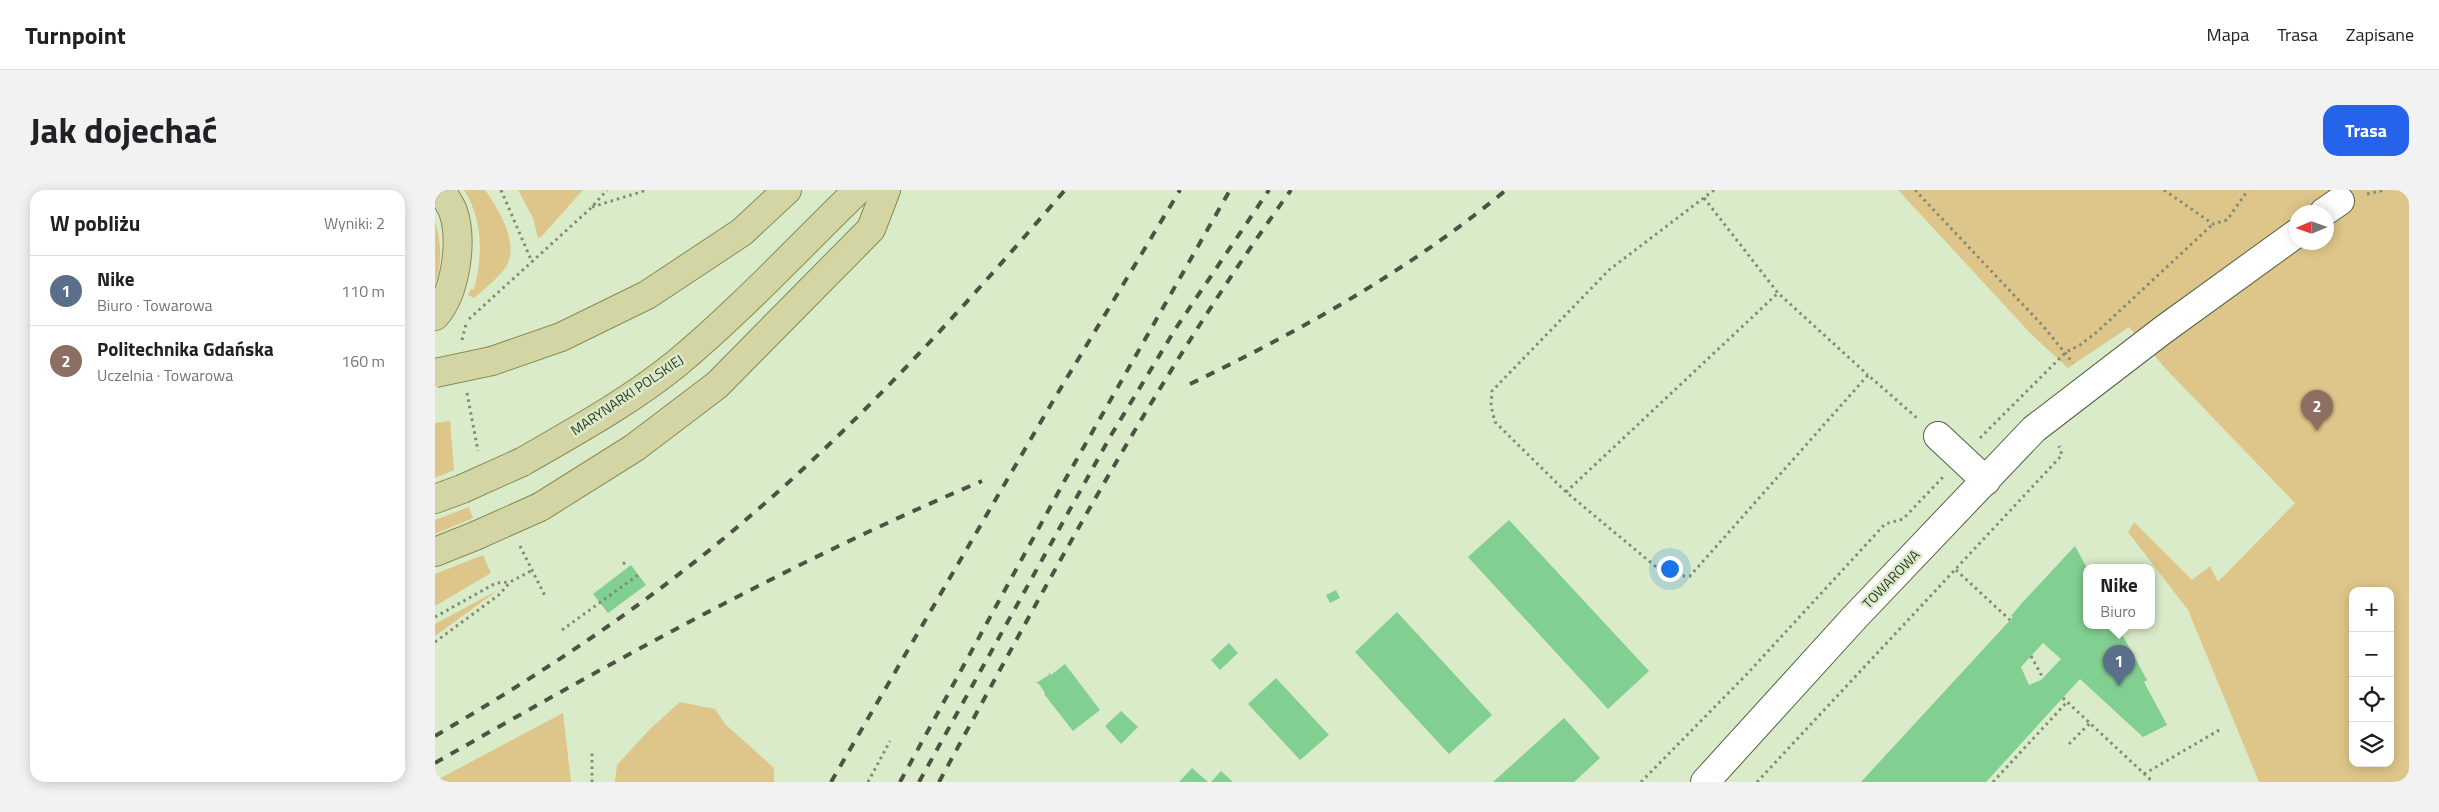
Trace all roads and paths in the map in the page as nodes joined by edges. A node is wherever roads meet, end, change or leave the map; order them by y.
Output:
1 (441, 190) edge
2 (501, 190) edge
3 (647, 190) edge
4 (787, 190) edge
5 (857, 190) edge
6 (886, 190) edge
7 (1714, 190) edge
8 (1915, 190) edge
9 (2164, 190) edge
10 (2248, 190) edge
11 (1704, 198) junction
12 (591, 208) dead end
13 (2213, 224) junction
14 (2289, 239) edge
15 (532, 262) dead end
16 (1778, 293) junction
17 (435, 316) edge
18 (2066, 352) junction
19 (435, 373) edge
20 (1868, 376) junction
21 (2087, 387) junction
22 (2050, 417) junction
23 (1938, 436) joint
24 (1961, 458) junction
25 (1986, 481) junction
26 (1566, 492) junction
27 (435, 498) edge
28 (435, 552) edge
29 (628, 560) dead end
30 (623, 564) dead end
31 (1956, 570) junction
32 (638, 575) dead end
33 (510, 582) junction
34 (545, 596) dead end
35 (435, 617) edge
36 (2010, 620) dead end
37 (562, 630) dead end
38 (435, 642) edge
39 (2031, 656) dead end
40 (2043, 678) dead end
41 (2063, 698) dead end
42 (2067, 702) junction
43 (2090, 723) junction
44 (2221, 729) dead end
45 (890, 741) dead end
46 (2069, 744) dead end
47 (592, 753) dead end
48 (2144, 774) junction
49 (591, 782) edge
50 (868, 782) edge
51 (1641, 782) edge
52 (1705, 782) edge
53 (1757, 782) edge
54 (1993, 782) edge
55 (2153, 782) edge

1 - 17 main road
2 - 15 path
3 - 12 path
4 - 19 main road, bridge
5 - 27 main road, MARYNARKI POLSKIEJ, bridge
6 - 28 main road, bridge
7 - 11 path
8 - 18 path
9 - 13 path
10 - 13 path
11 - 16 path
11 - 26 path
13 - 18 path
14 - 21 street, TOWAROWA
16 - 20 path
16 - 26 path
18 - 21 path
18 - 24 path
20 - 23 path
20 - 26 path
21 - 22 street, TOWAROWA
22 - 25 street, TOWAROWA
22 - 31 path
23 - 24 street
24 - 25 street
24 - 51 path
25 - 52 street, TOWAROWA
29 - 30 path
31 - 36 path
31 - 53 path
32 - 37 path
33 - 34 path
33 - 35 path
33 - 38 path
39 - 40 path
41 - 42 path
42 - 43 path
42 - 54 path
43 - 46 path
43 - 48 path
44 - 48 path
45 - 50 path
47 - 49 path
48 - 55 path

